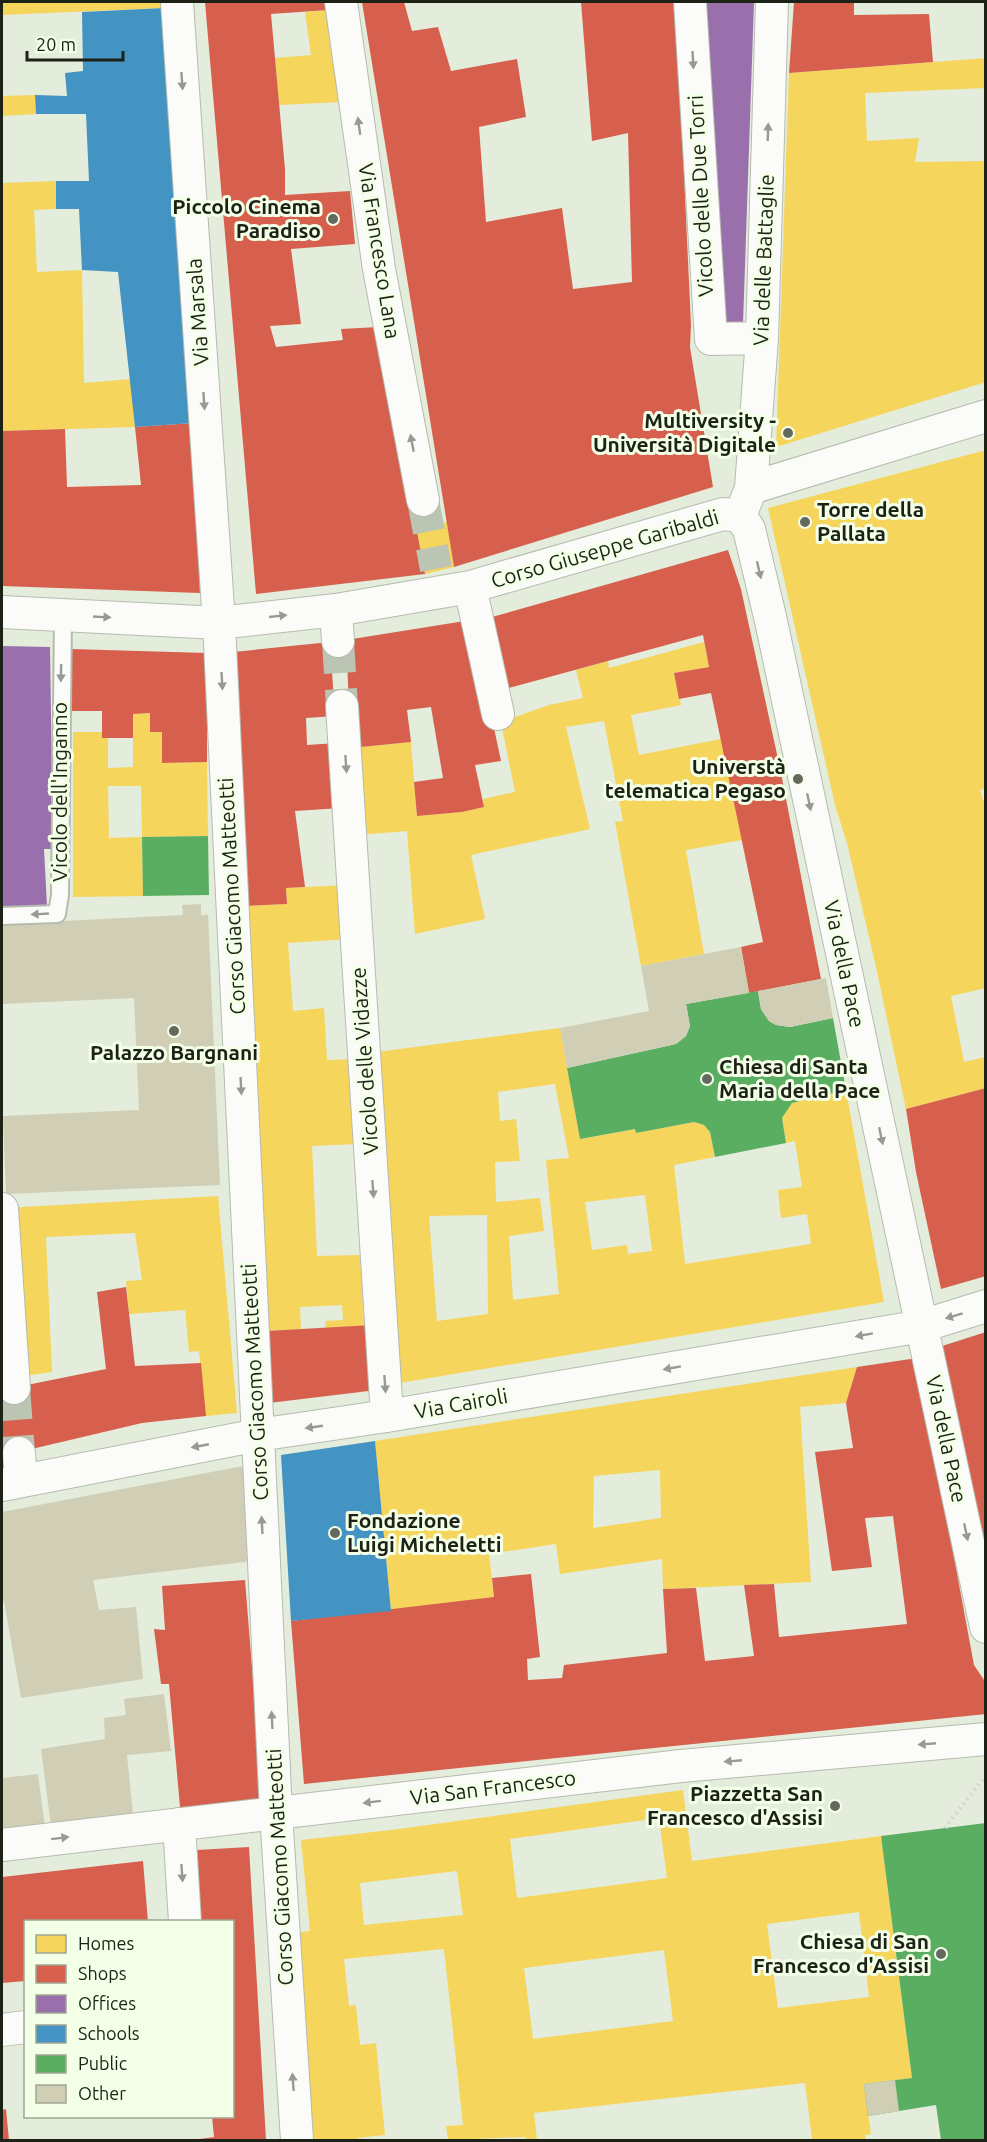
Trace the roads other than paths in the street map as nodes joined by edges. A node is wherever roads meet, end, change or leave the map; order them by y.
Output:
1 (177, 2) edge
2 (341, 2) edge
3 (690, 2) edge
4 (772, 2) edge
5 (762, 338) junction
6 (986, 416) edge
7 (423, 500) tunnel mouth
8 (745, 502) junction
9 (449, 582) junction
10 (336, 610) junction
11 (2, 612) edge
12 (63, 615) junction
13 (219, 623) junction
14 (338, 641) tunnel mouth
15 (342, 706) tunnel mouth
16 (498, 714) dead end
17 (2, 916) edge
18 (2, 1209) edge
19 (986, 1306) edge
20 (922, 1326) junction
21 (14, 1388) tunnel mouth
22 (387, 1416) junction
23 (258, 1435) junction
24 (14, 1473) edge
25 (986, 1627) edge
26 (986, 1739) edge
27 (276, 1813) junction
28 (179, 1824) junction
29 (2, 1845) edge
30 (185, 1920) edge
31 (24, 2027) edge
32 (2, 2030) edge
33 (297, 2140) edge

1 -> 13 street, Via Marsala
7 -> 2 street, Via Francesco Lana
3 -> 5 street, Vicolo delle Due Torri
5 -> 4 street, Via delle Battaglie
5 - 8 street, Via delle Battaglie
6 - 8 street, Corso Giuseppe Garibaldi
8 - 9 street, Corso Giuseppe Garibaldi
8 -> 20 street, Via della Pace
9 - 10 street, Corso Giuseppe Garibaldi
9 - 16 street, Corso Giuseppe Garibaldi
13 -> 10 street, Corso Giuseppe Garibaldi
10 - 14 street
11 - 12 street, Corso Giuseppe Garibaldi
12 -> 13 street, Corso Giuseppe Garibaldi
12 -> 17 lane, Vicolo dell'Inganno
13 -> 23 street, Corso Giacomo Matteotti
15 -> 22 street, Vicolo delle Vidazze
18 - 21 street
19 -> 20 street, Via Cairoli
20 -> 22 street, Via Cairoli
20 -> 25 street, Via della Pace
22 -> 23 street, Via Cairoli
23 -> 24 street, Via Cairoli
27 -> 23 street, Corso Giacomo Matteotti
26 -> 27 street, Via San Francesco
27 - 28 street, Via San Francesco
33 -> 27 street, Corso Giacomo Matteotti
29 -> 28 street, Via San Francesco
28 -> 30 street
31 - 32 street

